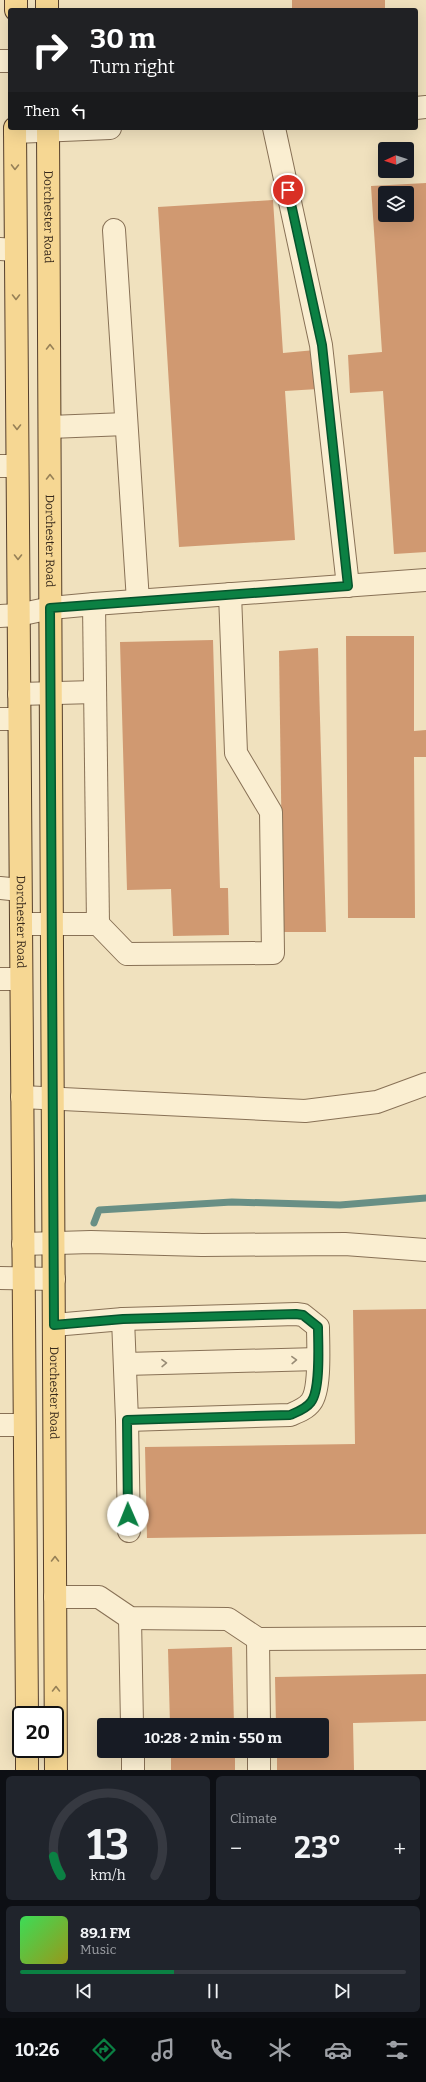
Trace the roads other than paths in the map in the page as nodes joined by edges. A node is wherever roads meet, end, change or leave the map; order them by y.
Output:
1 (15, 130) edge
2 (48, 130) edge
3 (274, 130) edge
4 (114, 230) dead end
5 (8, 250) edge
6 (126, 424) junction
7 (50, 427) junction
8 (9, 466) edge
9 (426, 580) edge
10 (348, 586) junction
11 (230, 594) junction
12 (138, 601) junction
13 (94, 604) junction
14 (50, 608) junction
15 (9, 615) edge
16 (95, 692) junction
17 (19, 694) junction
18 (51, 694) junction
19 (10, 719) edge
20 (10, 889) edge
21 (21, 924) junction
22 (52, 924) junction
23 (98, 924) junction
24 (0, 979) edge
25 (21, 979) junction
26 (426, 1084) edge
27 (22, 1097) junction
28 (53, 1099) junction
29 (23, 1244) junction
30 (54, 1244) junction
31 (426, 1250) edge
32 (0, 1278) edge
33 (23, 1278) junction
34 (54, 1279) junction
35 (123, 1319) junction
36 (54, 1325) junction
37 (318, 1359) junction
38 (125, 1364) junction
39 (127, 1420) junction
40 (0, 1425) edge
41 (24, 1425) junction
42 (129, 1531) dead end
43 (55, 1597) junction
44 (130, 1618) junction
45 (426, 1638) edge
46 (258, 1639) junction
47 (27, 1706) edge
48 (132, 1718) edge
49 (259, 1718) edge
50 (27, 1758) edge
51 (132, 1758) edge
52 (259, 1758) edge
53 (27, 1770) edge
54 (56, 1770) edge
55 (133, 1770) edge
56 (259, 1770) edge

1 - 2 street
1 -> 5 main road, Dorchester Road
7 -> 2 main road, Dorchester Road
3 - 10 street
4 - 6 street
5 -> 8 main road, Dorchester Road
6 - 7 street
6 - 12 street
14 -> 7 main road, Dorchester Road
8 -> 15 main road, Dorchester Road
9 - 10 street
10 - 11 street
11 - 12 street
11 - 23 street
12 - 13 street
13 - 14 street
13 - 16 street
14 - 15 street
14 - 18 main road, Dorchester Road
15 - 17 main road, Dorchester Road
16 - 18 street
16 - 23 street
17 - 18 street
17 - 19 main road, Dorchester Road
18 - 22 main road, Dorchester Road
19 - 20 main road, Dorchester Road
20 - 21 main road, Dorchester Road
21 - 22 street
21 - 25 main road, Dorchester Road
22 - 23 street
22 - 28 main road, Dorchester Road
24 - 25 street
25 - 27 main road, Dorchester Road
26 - 28 street
27 - 28 street
27 - 29 main road, Dorchester Road
28 - 30 main road, Dorchester Road
29 - 30 street
29 - 33 main road, Dorchester Road
30 - 31 street
30 - 34 main road, Dorchester Road
32 - 33 street
33 - 34 street
33 - 41 main road, Dorchester Road
34 - 36 main road, Dorchester Road
35 - 36 street
35 - 37 street
35 - 38 street
43 -> 36 main road, Dorchester Road
38 -> 37 street
37 - 39 street
38 - 39 street
39 - 42 street
40 - 41 street
41 - 47 main road, Dorchester Road
43 - 44 street
54 -> 43 main road, Dorchester Road
44 - 46 street
44 - 48 street
45 - 46 street
46 - 49 street
50 - 53 main road
51 - 55 street
52 - 56 street

